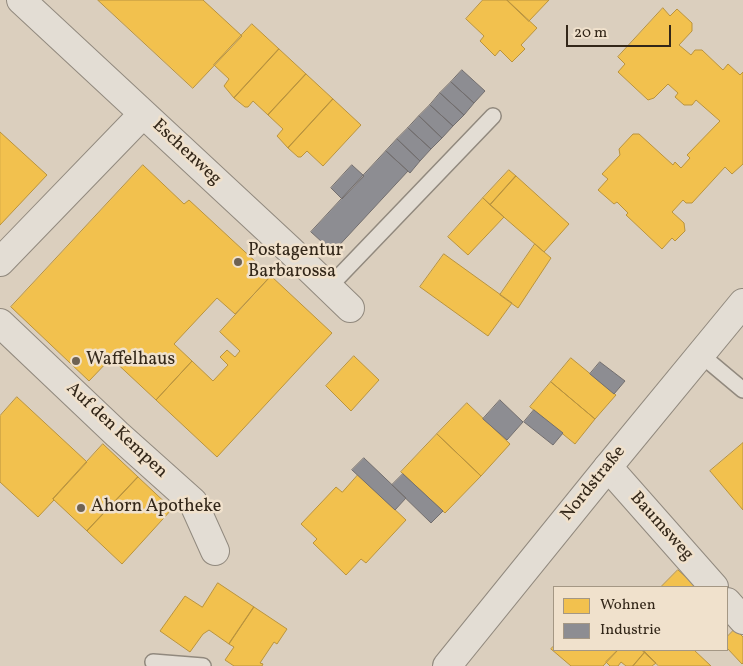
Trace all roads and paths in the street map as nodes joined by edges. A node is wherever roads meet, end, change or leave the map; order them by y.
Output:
1 (21, 0) edge
2 (143, 114) junction
3 (493, 116) dead end
4 (0, 262) edge
5 (329, 287) junction
6 (743, 304) edge
7 (350, 308) dead end
8 (0, 323) edge
9 (700, 354) junction
10 (743, 390) edge
11 (608, 467) junction
12 (215, 551) dead end
13 (713, 586) edge
14 (728, 603) edge
15 (743, 620) edge
16 (153, 662) dead end
17 (203, 666) edge
18 (447, 666) edge

1 - 2 street, Eschenweg
2 - 4 street
2 - 5 street, Eschenweg
3 - 5 lane
5 - 7 street, Eschenweg
6 - 9 street, Nordstraße
8 - 12 street, Auf den Kempen
9 - 10 lane
9 - 11 street, Nordstraße
11 - 13 street, Baumsweg
11 - 18 street, Nordstraße
14 - 15 street
16 - 17 lane

